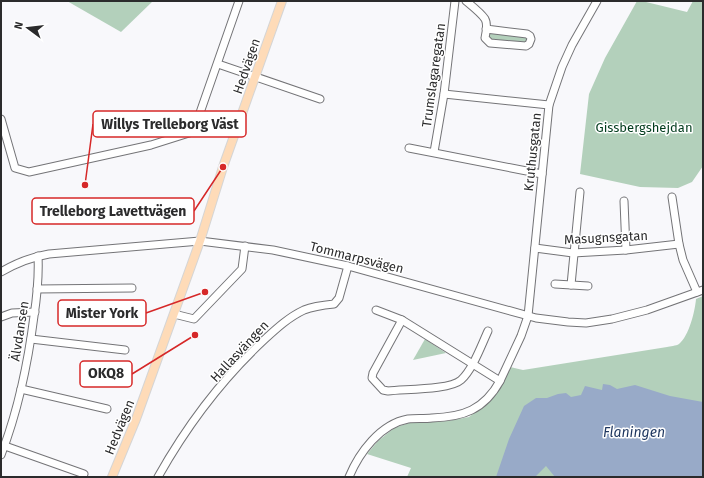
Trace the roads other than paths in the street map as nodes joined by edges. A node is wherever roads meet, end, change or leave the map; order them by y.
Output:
1 (239, 1) edge
2 (282, 1) edge
3 (455, 1) edge
4 (466, 1) edge
5 (597, 1) edge
6 (486, 29) junction
7 (218, 64) junction
8 (256, 76) junction
9 (444, 94) junction
10 (320, 98) dead end
11 (549, 105) junction
12 (1, 119) edge
13 (409, 148) dead end
14 (434, 152) junction
15 (542, 174) junction
16 (580, 192) dead end
17 (672, 197) dead end
18 (624, 201) dead end
19 (200, 241) junction
20 (679, 244) junction
21 (245, 246) junction
22 (535, 248) junction
23 (626, 250) junction
24 (573, 253) junction
25 (38, 256) junction
26 (348, 266) junction
27 (1, 272) edge
28 (555, 284) dead end
29 (571, 285) junction
30 (588, 286) dead end
31 (37, 288) junction
32 (132, 288) dead end
33 (700, 291) edge
34 (376, 310) dead end
35 (35, 312) junction
36 (174, 314) junction
37 (528, 316) junction
38 (1, 317) edge
39 (402, 320) junction
40 (488, 331) dead end
41 (31, 339) junction
42 (125, 350) dead end
43 (472, 364) junction
44 (500, 381) junction
45 (21, 389) junction
46 (107, 409) dead end
47 (5, 446) junction
48 (1, 455) edge
49 (84, 474) dead end
50 (112, 477) edge
51 (158, 477) edge
52 (349, 477) edge

1 - 7 street
2 - 8 main road, Hedvägen
3 - 9 street, Trumslagaregatan
4 - 6 street
5 - 11 street, Kruthusgatan
6 - 6 street
7 - 8 street
7 - 12 street
8 - 10 street
8 - 19 main road, Hedvägen
9 - 11 street
9 - 14 street, Trumslagaregatan
11 - 15 street, Kruthusgatan
13 - 14 street
14 - 15 street
15 - 22 street, Kruthusgatan
16 - 24 street
17 - 20 street
18 - 23 street
19 - 21 street, Tommarpsvägen
19 - 25 street, Tommarpsvägen
19 - 36 main road, Hedvägen
20 - 23 street, Masugnsgatan
20 - 33 street
21 - 26 street, Tommarpsvägen
21 - 36 street
22 - 24 street, Masugnsgatan
22 - 37 street, Kruthusgatan
23 - 24 street, Masugnsgatan
24 - 29 street
25 - 27 street, Tommarpsvägen
25 - 31 street, Älvdansen
26 - 37 street, Tommarpsvägen
26 - 51 street, Hallasvängen
28 - 29 street
29 - 30 street
31 - 32 street
31 - 35 street, Älvdansen
33 - 37 street, Tommarpsvägen
34 - 39 street
35 - 38 street
35 - 41 street, Älvdansen
36 - 50 main road, Hedvägen
37 - 44 street, Kruthusgatan
39 - 43 street
39 - 43 street
40 - 43 street
41 - 42 street
41 - 45 street, Älvdansen
43 - 44 street
44 - 52 street, Kruthusgatan
45 - 46 street
45 - 47 street, Älvdansen
47 - 48 street, Älvdansen
47 - 49 street

